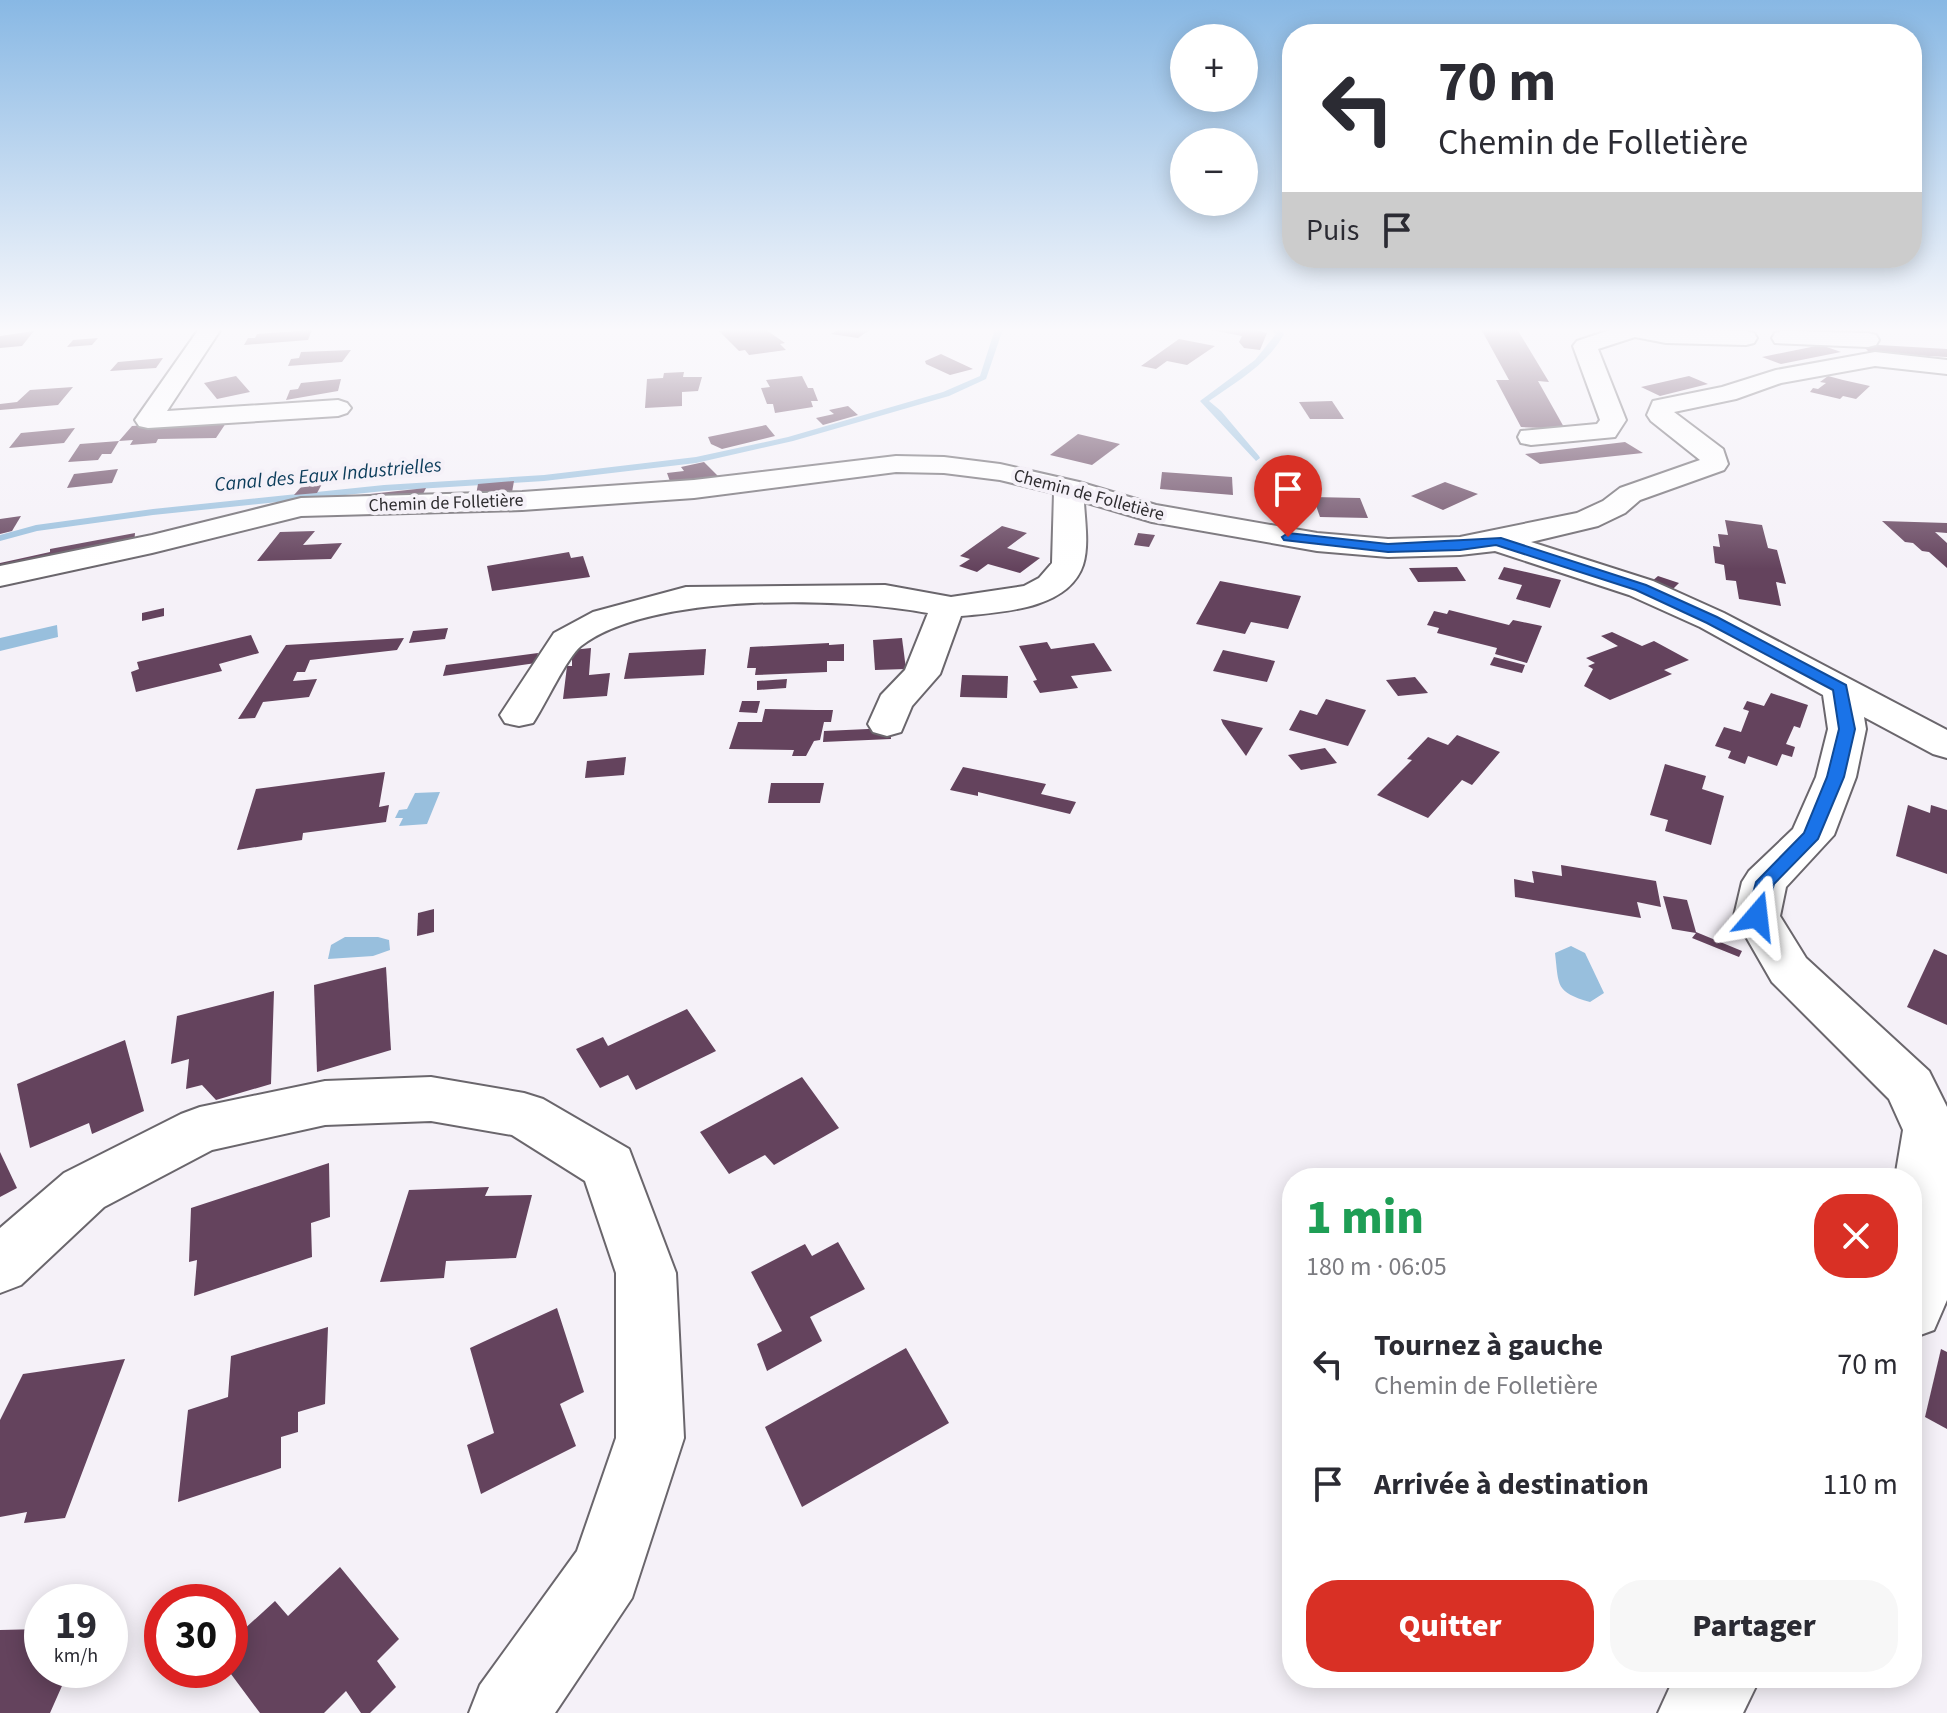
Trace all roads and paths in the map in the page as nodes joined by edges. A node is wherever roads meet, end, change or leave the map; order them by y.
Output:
1 (156, 409) edge
2 (323, 409) edge
3 (1609, 409) edge
4 (1661, 409) edge
5 (1531, 437) dead end
6 (1069, 488) junction
7 (1497, 541) junction
8 (0, 576) edge
9 (951, 607) junction
10 (1841, 688) junction
11 (519, 715) dead end
12 (887, 724) dead end
13 (1947, 746) edge
14 (0, 1266) edge
15 (1922, 1285) edge
16 (1714, 1688) edge
17 (508, 1713) edge
18 (1697, 1713) edge

1 - 2 street
3 - 5 street
4 - 7 street
6 - 7 street, Chemin de Folletière
6 - 8 street, Chemin de Folletière
6 - 9 street
7 - 10 street, Chemin de Folletière
9 - 11 street
9 - 12 street
10 - 13 street, Chemin de Folletière
10 - 15 street
14 - 17 street
16 - 18 street

